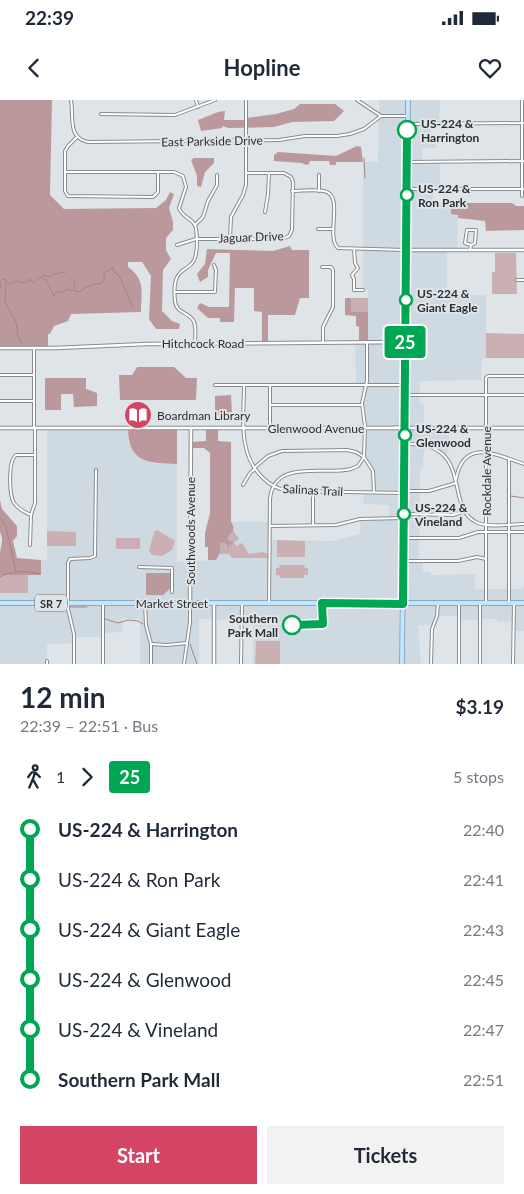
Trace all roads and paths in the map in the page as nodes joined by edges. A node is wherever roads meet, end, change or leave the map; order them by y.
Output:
1 (71, 100) edge
2 (196, 100) edge
3 (216, 100) edge
4 (246, 100) edge
5 (357, 100) edge
6 (408, 100) edge
7 (522, 100) edge
8 (198, 107) junction
9 (101, 114) dead end
10 (381, 116) junction
11 (407, 116) junction
12 (407, 124) junction
13 (523, 124) edge
14 (78, 137) junction
15 (246, 140) junction
16 (407, 162) junction
17 (523, 162) edge
18 (65, 172) junction
19 (158, 172) junction
20 (246, 173) junction
21 (269, 173) junction
22 (217, 175) dead end
23 (319, 176) dead end
24 (407, 189) junction
25 (523, 189) edge
26 (292, 191) junction
27 (319, 191) junction
28 (522, 196) dead end
29 (265, 212) dead end
30 (195, 224) junction
31 (318, 229) dead end
32 (334, 229) junction
33 (196, 239) junction
34 (230, 239) junction
35 (177, 245) dead end
36 (470, 246) junction
37 (355, 249) junction
38 (406, 250) junction
39 (470, 250) junction
40 (524, 250) edge
41 (214, 265) dead end
42 (322, 267) dead end
43 (517, 280) dead end
44 (524, 280) edge
45 (350, 290) dead end
46 (354, 290) junction
47 (363, 290) dead end
48 (175, 292) junction
49 (367, 342) junction
50 (405, 342) junction
51 (195, 343) junction
52 (323, 343) junction
53 (0, 348) edge
54 (34, 348) junction
55 (0, 374) edge
56 (34, 374) junction
57 (524, 376) edge
58 (405, 384) junction
59 (214, 385) dead end
60 (244, 385) junction
61 (270, 385) junction
62 (367, 385) junction
63 (405, 395) junction
64 (486, 395) junction
65 (524, 395) edge
66 (0, 401) edge
67 (34, 401) junction
68 (270, 405) junction
69 (362, 405) junction
70 (0, 428) edge
71 (34, 428) junction
72 (191, 428) junction
73 (244, 428) junction
74 (270, 428) junction
75 (365, 428) junction
76 (405, 428) junction
77 (486, 428) junction
78 (524, 428) edge
79 (405, 444) junction
80 (486, 452) junction
81 (35, 455) junction
82 (364, 457) junction
83 (509, 459) junction
84 (524, 464) edge
85 (254, 468) junction
86 (96, 470) dead end
87 (456, 482) junction
88 (243, 485) dead end
89 (274, 487) junction
90 (313, 491) junction
91 (374, 492) junction
92 (404, 492) junction
93 (465, 512) junction
94 (30, 515) junction
95 (404, 516) junction
96 (486, 524) junction
97 (510, 524) junction
98 (524, 524) edge
99 (313, 525) junction
100 (270, 526) junction
101 (486, 532) junction
102 (510, 532) junction
103 (524, 532) edge
104 (404, 538) junction
105 (30, 545) dead end
106 (486, 559) junction
107 (404, 561) junction
108 (139, 567) dead end
109 (172, 592) dead end
110 (0, 603) edge
111 (68, 603) junction
112 (102, 603) junction
113 (145, 603) junction
114 (190, 603) junction
115 (214, 603) junction
116 (269, 603) junction
117 (438, 603) junction
118 (459, 603) junction
119 (480, 603) junction
120 (486, 603) junction
121 (512, 603) junction
122 (524, 603) edge
123 (242, 604) junction
124 (392, 604) junction
125 (403, 604) junction
126 (403, 620) junction
127 (187, 643) junction
128 (151, 644) junction
129 (74, 664) edge
130 (103, 664) edge
131 (151, 664) edge
132 (184, 664) edge
133 (214, 664) edge
134 (241, 664) edge
135 (402, 664) edge
136 (432, 664) edge
137 (459, 664) edge
138 (480, 664) edge
139 (513, 664) edge

1 - 14 street
2 - 8 street
3 - 8 street
4 - 15 street
5 - 10 street
6 - 11 main road
7 - 13 street
8 - 9 street
10 - 11 street
10 - 15 street, East Parkside Drive
11 - 12 main road
12 - 13 street
12 - 16 main road
13 - 17 street
14 - 15 street, East Parkside Drive
14 - 18 street
15 - 20 street
16 - 17 street
16 - 24 main road
17 - 25 street
18 - 19 street
18 - 19 street
19 - 30 street
20 - 21 street
20 - 34 street
21 - 26 street
21 - 29 street
22 - 30 street
23 - 27 street
24 - 25 street
24 - 38 main road
25 - 28 street
26 - 27 street
26 - 34 street, Jaguar Drive
27 - 32 street
30 - 33 street
31 - 32 street
32 - 37 street
33 - 34 street, Jaguar Drive
33 - 35 street, Jaguar Drive
33 - 48 street
36 - 36 street
36 - 39 street
37 - 38 street
37 - 46 street
38 - 39 street
38 - 50 main road
39 - 40 street
41 - 48 street
42 - 52 street
43 - 44 street
45 - 46 street
46 - 47 street
48 - 51 street
49 - 50 street, Hitchcock Road
49 - 52 street, Hitchcock Road
49 - 62 street
50 - 58 main road
51 - 52 street, Hitchcock Road
51 - 54 street, Hitchcock Road
53 - 54 street, Hitchcock Road
54 - 56 street
55 - 56 street
56 - 67 street
57 - 64 street, Rockdale Avenue
58 - 62 street
58 - 63 main road
59 - 60 street
60 - 61 street
60 - 73 street, Salinas Trail
61 - 62 street
61 - 68 street
62 - 69 street
63 - 64 street
63 - 76 main road
64 - 65 street
64 - 77 street, Rockdale Avenue
66 - 67 street
67 - 71 street
68 - 69 street
68 - 74 street
69 - 75 street
70 - 71 street, Glenwood Avenue
71 - 72 street, Glenwood Avenue
71 - 81 street
72 - 73 street, Glenwood Avenue
72 - 114 street, Southwoods Avenue
73 - 74 street, Glenwood Avenue
73 - 85 street, Salinas Trail
74 - 75 street, Glenwood Avenue
75 - 76 street, Glenwood Avenue
75 - 82 street
76 - 77 street, Glenwood Avenue
76 - 79 main road
77 - 78 street, Glenwood Avenue
77 - 80 street, Rockdale Avenue
79 - 87 street
79 - 92 main road
80 - 83 street
80 - 87 street
80 - 96 street, Rockdale Avenue
81 - 94 street
81 - 94 street
82 - 85 street
82 - 89 street
82 - 91 street
83 - 84 street
83 - 97 street
85 - 88 street
85 - 89 street, Salinas Trail
86 - 111 street
87 - 92 street, Salinas Trail
87 - 93 street
89 - 90 street, Salinas Trail
89 - 100 street
90 - 91 street, Salinas Trail
90 - 99 street
91 - 92 street, Salinas Trail
92 - 95 main road
93 - 95 street
93 - 96 street
94 - 105 street
95 - 99 street
95 - 104 main road
96 - 97 street
96 - 101 street, Rockdale Avenue
97 - 98 street
97 - 102 street
99 - 100 street
100 - 116 street
101 - 102 street
101 - 104 street
101 - 106 street, Rockdale Avenue
102 - 103 street
102 - 121 street
104 - 107 main road
106 - 107 street
106 - 120 street, Rockdale Avenue
107 - 125 main road
108 - 109 street
110 - 111 main road, Market Street / SR 7
111 - 112 main road, Market Street / SR 7
111 - 129 street
112 - 113 main road, Market Street / SR 7
112 - 130 street
113 - 114 main road, Market Street / SR 7
113 - 128 street
114 - 115 main road, Market Street / SR 7
114 - 127 street, Southwoods Avenue
115 - 123 main road, Market Street / SR 7
115 - 133 street
116 - 123 main road, Market Street / SR 7
116 - 124 main road, Market Street / SR 7
117 - 118 main road, Market Street / SR 7
117 - 125 main road, Market Street / SR 7
117 - 136 street
118 - 119 main road, Market Street / SR 7
118 - 137 street
119 - 120 main road, Market Street / SR 7
119 - 138 street
120 - 121 main road, Market Street / SR 7
121 - 122 main road, Market Street / SR 7
121 - 139 street
123 - 134 street
124 - 125 main road, Market Street / SR 7
124 - 126 main road
125 - 126 main road
126 - 135 main road
127 - 128 street
127 - 132 street, Southwoods Avenue
128 - 131 street

